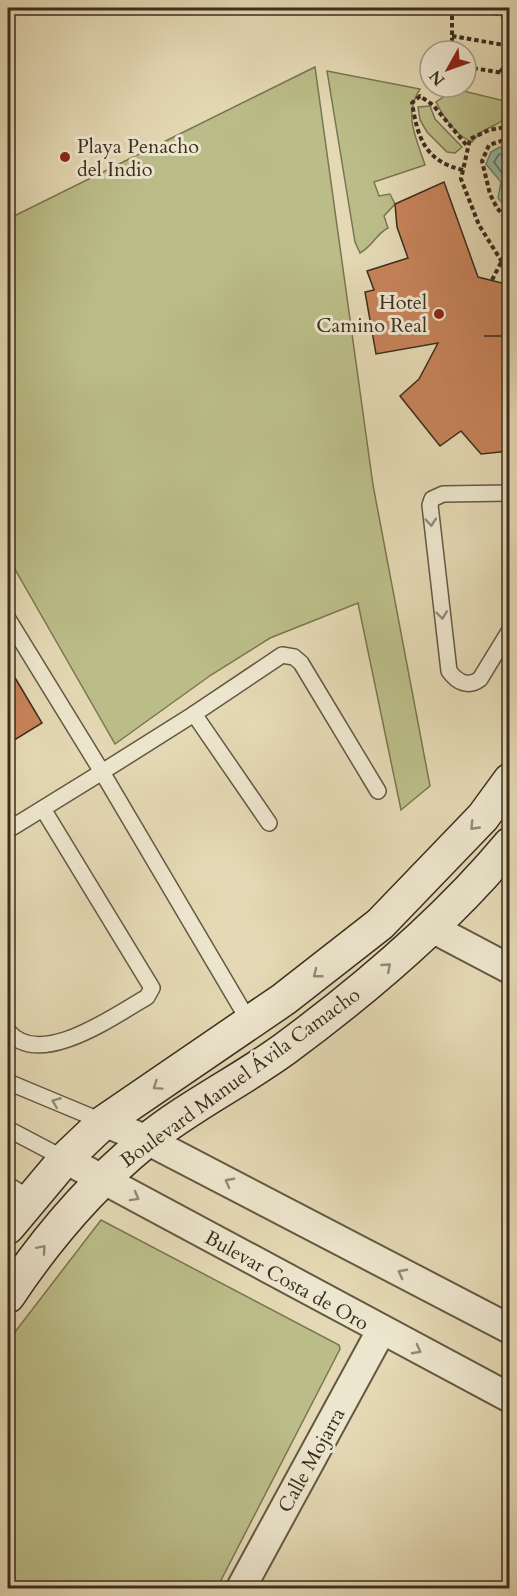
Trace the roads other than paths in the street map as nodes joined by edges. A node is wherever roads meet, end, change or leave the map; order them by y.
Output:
1 (510, 493) edge
2 (8, 619) edge
3 (510, 630) edge
4 (194, 714) junction
5 (102, 772) junction
6 (510, 780) edge
7 (378, 791) dead end
8 (43, 809) junction
9 (269, 823) dead end
10 (8, 830) edge
11 (510, 844) edge
12 (432, 928) junction
13 (510, 969) edge
14 (250, 1023) junction
15 (8, 1031) edge
16 (8, 1082) edge
17 (104, 1122) junction
18 (8, 1129) edge
19 (147, 1140) junction
20 (65, 1159) junction
21 (103, 1179) junction
22 (19, 1192) edge
23 (8, 1227) edge
24 (8, 1296) edge
25 (510, 1329) edge
26 (381, 1331) junction
27 (510, 1398) edge
28 (241, 1588) edge

1 -> 3 lane
2 - 5 lane
4 - 5 lane
4 - 7 lane
4 - 9 lane
5 - 8 lane
5 - 14 lane
6 -> 14 main road, Boulevard Manuel Ávila Camacho
8 - 10 lane
8 - 15 lane
11 - 12 main road, Boulevard Manuel Ávila Camacho
12 - 13 street
19 -> 12 main road, Boulevard Manuel Ávila Camacho
14 -> 17 main road, Boulevard Manuel Ávila Camacho
17 -> 16 lane
17 - 19 street
17 - 20 main road, Boulevard Manuel Ávila Camacho
18 - 20 lane
19 - 21 main road, Boulevard Manuel Ávila Camacho
25 -> 19 street
20 - 21 street, Bulevar Costa de Oro
20 - 22 main road, Boulevard Manuel Ávila Camacho
24 -> 21 main road, Boulevard Manuel Ávila Camacho
21 -> 26 street, Bulevar Costa de Oro
22 - 23 main road, Boulevard Manuel Ávila Camacho
26 -> 27 street, Bulevar Costa de Oro
26 - 28 street, Calle Mojarra

